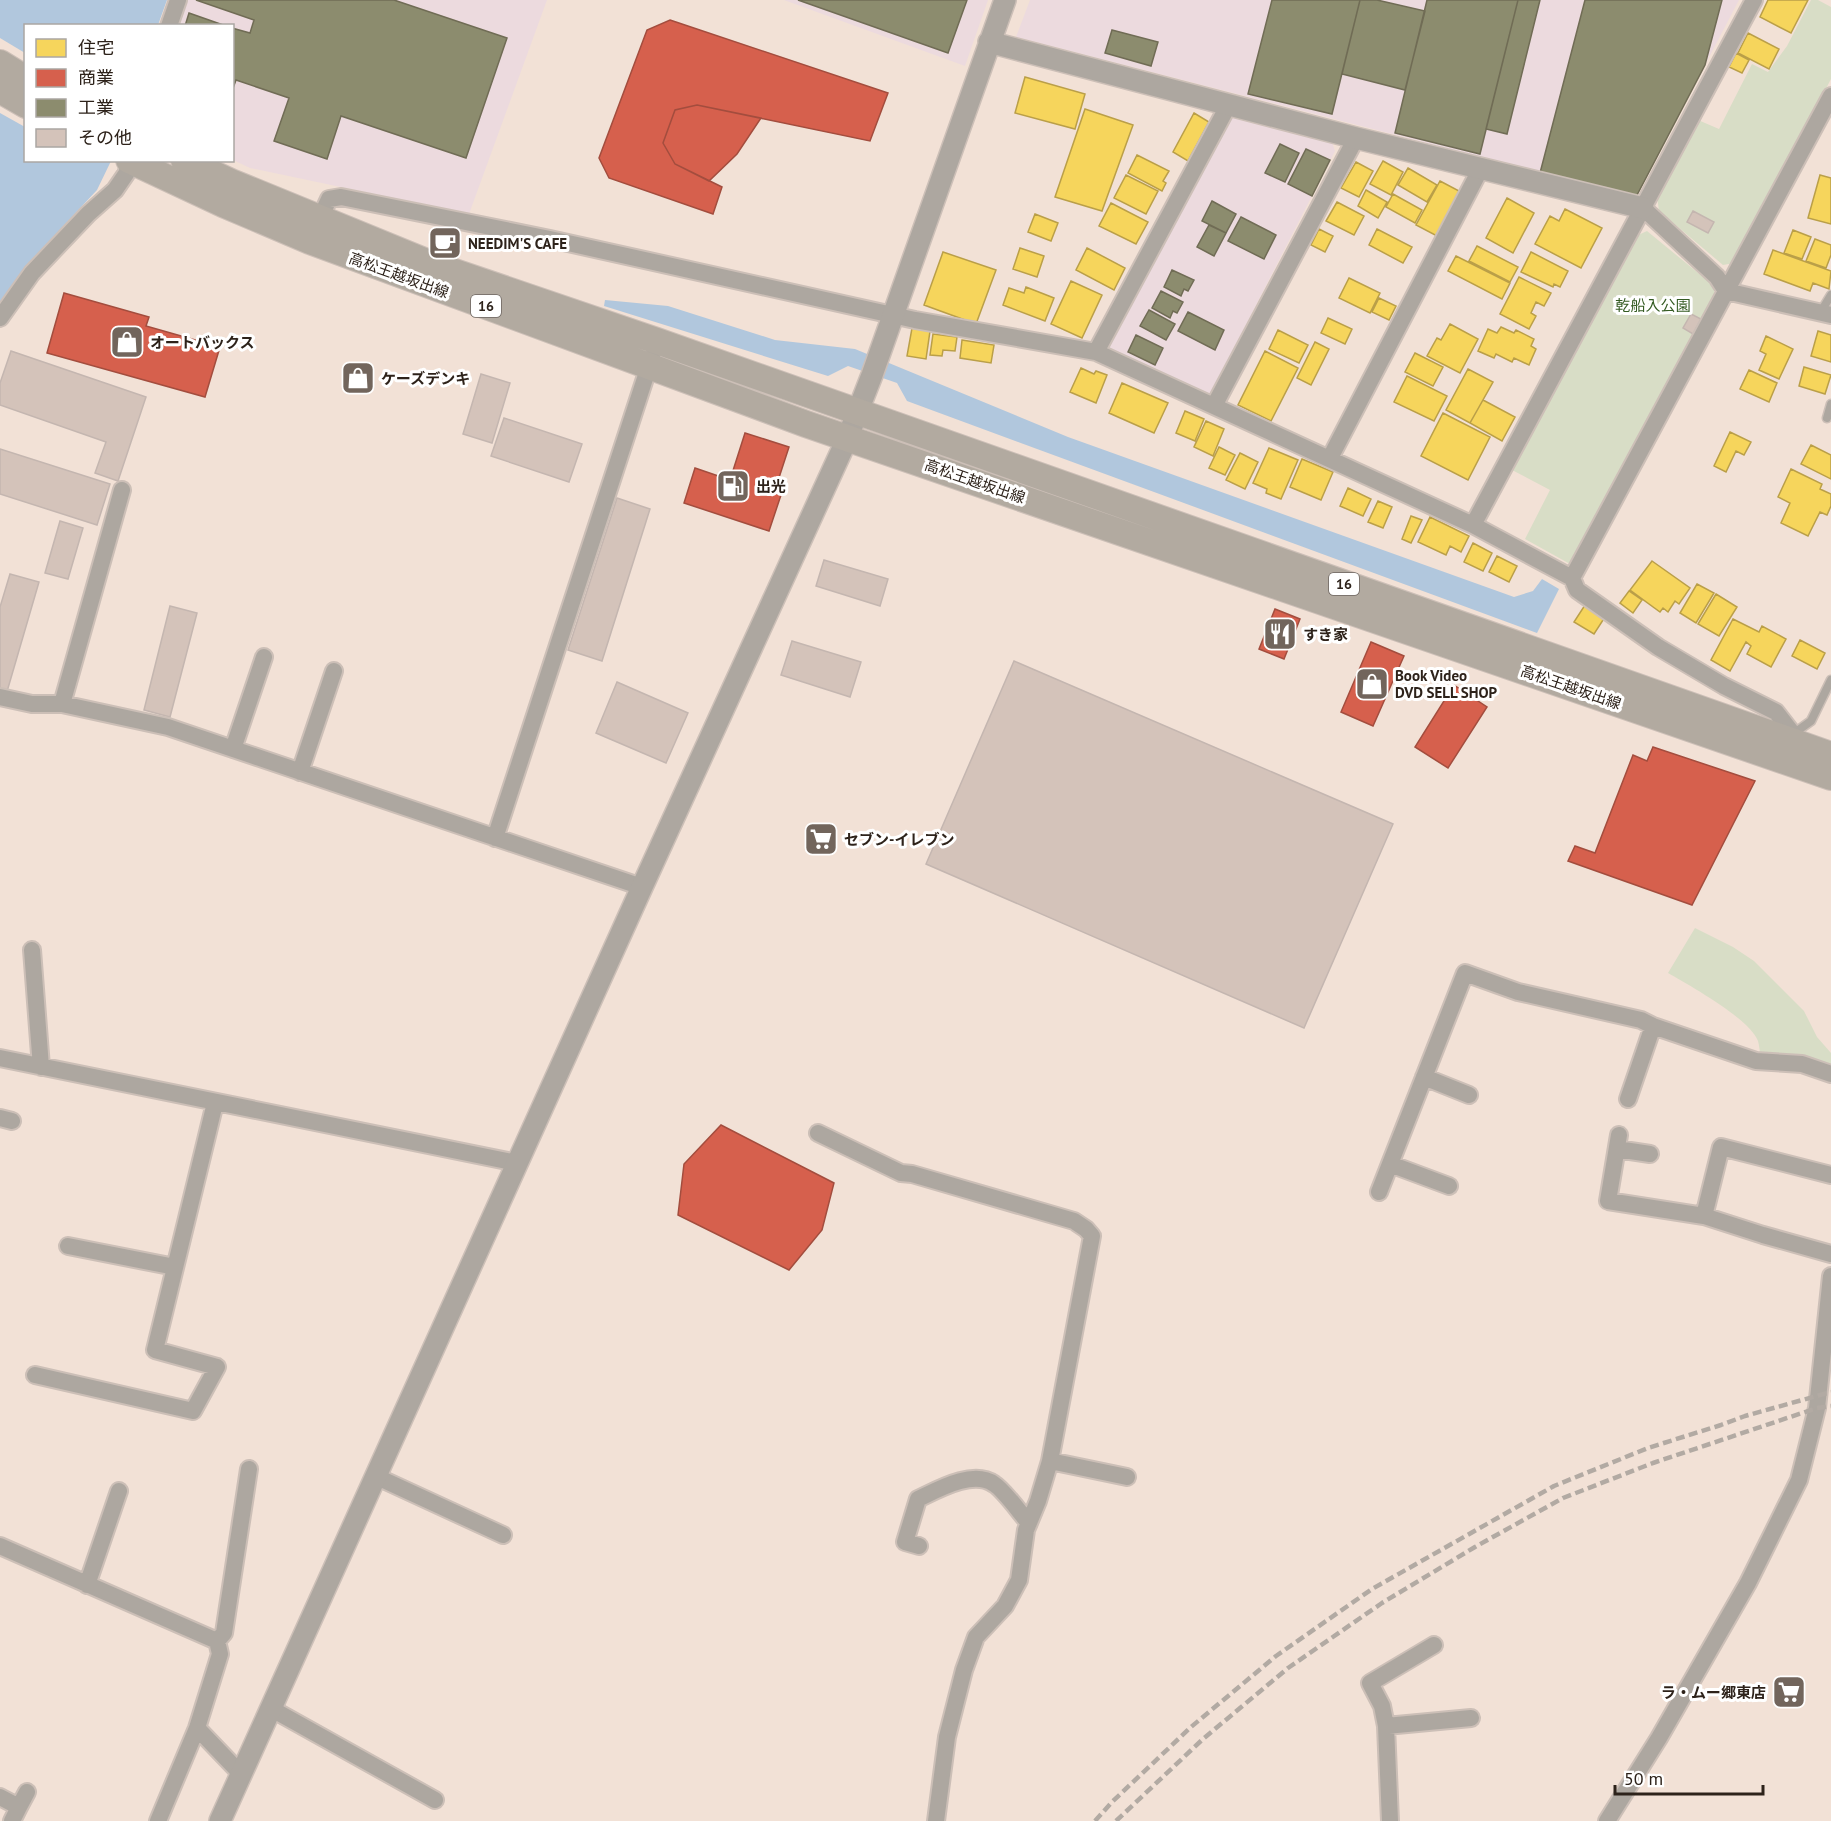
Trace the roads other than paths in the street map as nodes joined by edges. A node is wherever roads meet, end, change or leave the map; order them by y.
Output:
1 (178, 0) edge
2 (1005, 0) edge
3 (1754, 0) edge
4 (171, 24) edge
5 (989, 42) junction
6 (0, 63) edge
7 (24, 78) edge
8 (0, 90) edge
9 (1831, 96) edge
10 (24, 104) edge
11 (1229, 104) junction
12 (1356, 138) junction
13 (130, 162) edge
14 (132, 162) edge
15 (188, 162) edge
16 (1481, 168) junction
17 (1643, 208) junction
18 (319, 218) junction
19 (310, 241) junction
20 (1726, 291) junction
21 (1831, 295) edge
22 (894, 314) junction
23 (1826, 314) edge
24 (0, 318) edge
25 (657, 341) junction
26 (1096, 352) junction
27 (649, 367) junction
28 (1831, 404) edge
29 (1214, 406) junction
30 (858, 413) junction
31 (1827, 418) dead end
32 (848, 439) junction
33 (1330, 459) junction
34 (122, 490) dead end
35 (1473, 525) junction
36 (1572, 578) junction
37 (264, 657) dead end
38 (334, 671) dead end
39 (1831, 680) edge
40 (0, 697) edge
41 (62, 704) junction
42 (1791, 746) junction
43 (233, 749) junction
44 (1831, 755) edge
45 (300, 772) junction
46 (1831, 777) edge
47 (495, 838) junction
48 (642, 887) junction
49 (32, 950) dead end
50 (1653, 1026) junction
51 (0, 1058) edge
52 (41, 1067) junction
53 (1831, 1074) edge
54 (1424, 1077) junction
55 (1469, 1095) dead end
56 (1628, 1099) dead end
57 (215, 1103) junction
58 (818, 1133) dead end
59 (1650, 1154) dead end
60 (517, 1163) junction
61 (1390, 1164) junction
62 (1831, 1175) edge
63 (1449, 1186) dead end
64 (1379, 1192) dead end
65 (1704, 1216) junction
66 (68, 1246) dead end
67 (1831, 1254) edge
68 (175, 1267) junction
69 (1831, 1276) edge
70 (35, 1376) dead end
71 (1050, 1461) junction
72 (249, 1469) dead end
73 (375, 1476) junction
74 (1127, 1477) dead end
75 (119, 1491) dead end
76 (1029, 1523) junction
77 (503, 1535) dead end
78 (0, 1546) edge
79 (919, 1546) dead end
80 (87, 1585) junction
81 (217, 1641) junction
82 (1434, 1645) dead end
83 (270, 1708) junction
84 (1471, 1718) dead end
85 (1386, 1726) junction
86 (197, 1728) junction
87 (241, 1774) junction
88 (27, 1792) dead end
89 (0, 1797) edge
90 (435, 1800) dead end
91 (15, 1814) edge
92 (158, 1821) edge
93 (220, 1821) edge
94 (936, 1821) edge
95 (1390, 1821) edge
96 (1607, 1821) edge

1 - 4 street
2 - 5 street
3 - 17 street
5 - 11 street
5 - 22 street
6 - 7 main road
8 - 10 main road
9 - 20 street
11 - 12 street
11 - 26 street
12 - 16 street
12 - 29 street
13 - 24 street
14 - 19 main road, 高松王越坂出線 / 16
15 - 18 main road, 高松王越坂出線 / 16
16 - 17 street
16 - 33 street
17 - 20 street
17 - 35 street
18 - 19 street
18 - 22 street
18 - 25 main road, 高松王越坂出線 / 16
19 - 27 main road, 高松王越坂出線 / 16
20 - 23 street
20 - 36 street
21 - 23 lane
22 - 26 street
22 - 30 street
25 - 27 street
25 - 30 main road, 高松王越坂出線 / 16
26 - 29 street
27 - 32 main road, 高松王越坂出線 / 16
27 - 47 street
28 - 31 lane
29 - 33 street
30 - 32 street
30 - 42 main road, 高松王越坂出線 / 16
32 - 42 main road, 高松王越坂出線 / 16
32 - 48 street
33 - 35 street
34 - 41 street
35 - 36 street
36 - 42 street
37 - 43 street
38 - 45 street
39 - 42 lane
40 - 41 street
41 - 43 street
42 - 44 main road, 高松王越坂出線 / 16
42 - 46 main road, 高松王越坂出線 / 16
43 - 45 street
45 - 47 street
47 - 48 street
48 - 60 street
49 - 52 street
50 - 53 street
50 - 54 street
50 - 56 street
51 - 52 street
52 - 57 street
54 - 55 street
54 - 61 street
57 - 60 street
57 - 68 street
58 - 71 street
59 - 65 street
60 - 73 street
61 - 63 street
61 - 64 street
62 - 65 street
65 - 67 street
66 - 68 street
68 - 70 street
69 - 96 street
71 - 74 street
71 - 76 street
72 - 81 street
73 - 77 street
73 - 83 street
75 - 80 street
76 - 79 street
76 - 94 street
78 - 80 street
80 - 81 street
81 - 86 street
82 - 85 street
83 - 87 street
83 - 90 street
84 - 85 street
85 - 95 street
86 - 87 street
86 - 92 street
87 - 93 street
88 - 91 street
89 - 91 street

